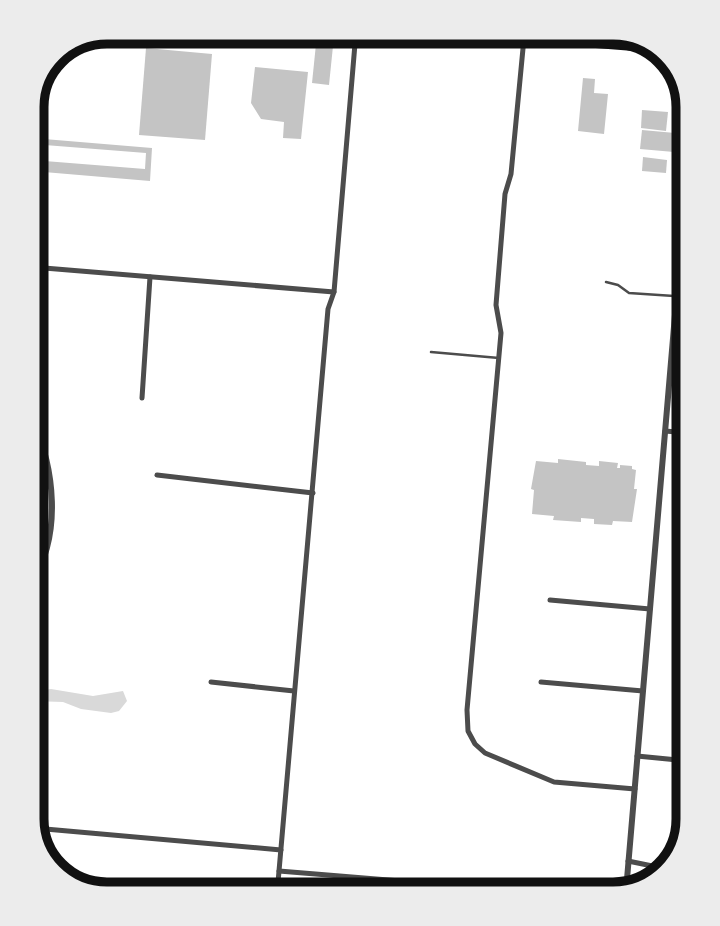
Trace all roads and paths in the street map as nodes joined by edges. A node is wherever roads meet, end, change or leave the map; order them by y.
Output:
1 (355, 44) edge
2 (523, 44) edge
3 (597, 44) edge
4 (633, 47) edge
5 (44, 268) edge
6 (150, 277) junction
7 (606, 282) dead end
8 (334, 292) junction
9 (676, 297) edge
10 (676, 308) edge
11 (675, 318) joint
12 (431, 352) dead end
13 (499, 358) junction
14 (142, 398) dead end
15 (666, 430) junction
16 (676, 431) edge
17 (44, 453) edge
18 (158, 475) dead end
19 (313, 493) junction
20 (44, 555) edge
21 (550, 600) dead end
22 (650, 609) junction
23 (211, 682) dead end
24 (541, 682) dead end
25 (294, 691) junction
26 (643, 691) junction
27 (637, 756) junction
28 (676, 760) edge
29 (635, 789) junction
30 (44, 829) edge
31 (281, 850) junction
32 (628, 861) junction
33 (655, 867) edge
34 (279, 871) junction
35 (627, 881) edge
36 (278, 882) edge
37 (412, 882) edge

1 - 8 street
2 - 13 street
3 - 4 main road
5 - 6 street
6 - 8 street
6 - 14 street
7 - 9 lane
8 - 19 street
10 - 11 street
11 - 15 street
12 - 13 lane
13 - 29 street
15 - 16 street
15 - 22 street
17 - 20 street
18 - 19 street
19 - 25 street
21 - 22 street
22 - 26 street
23 - 25 street
24 - 26 street
25 - 31 street
26 - 27 street
27 - 28 street
27 - 29 street
29 - 32 street
30 - 31 street
31 - 34 street
32 - 33 street
32 - 35 street
34 - 36 street
34 - 37 street

